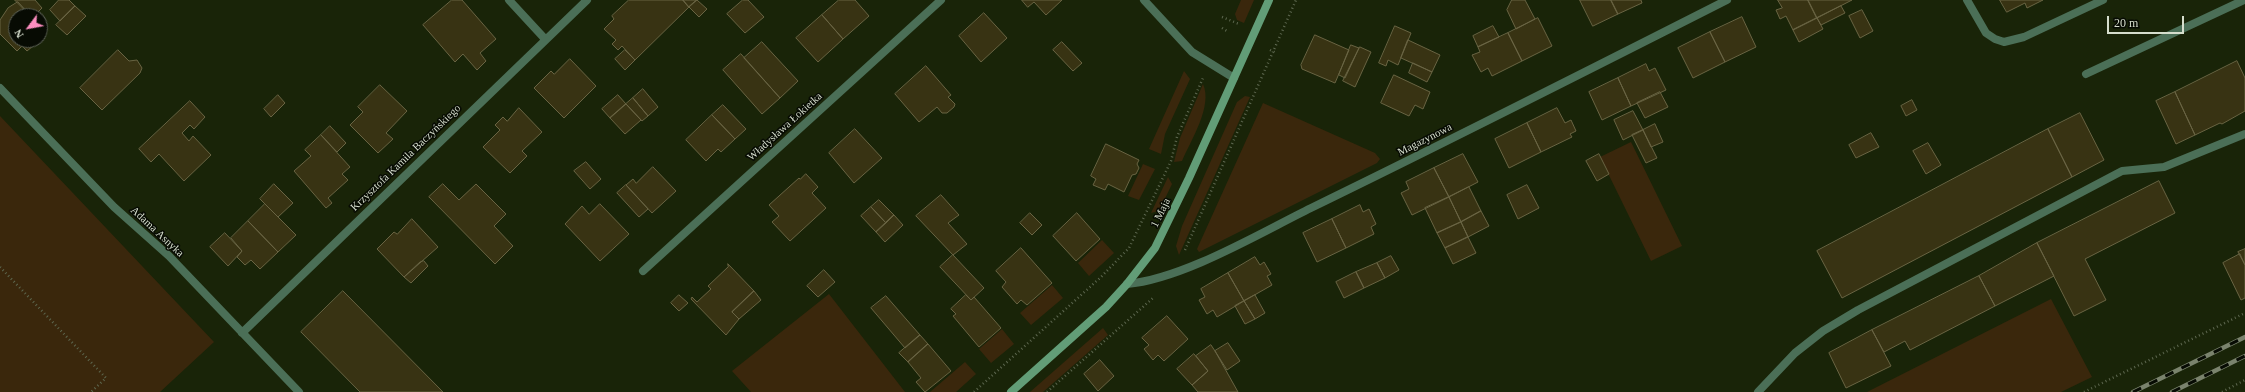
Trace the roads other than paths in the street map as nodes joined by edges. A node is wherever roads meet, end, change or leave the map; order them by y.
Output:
1 (510, 0) edge
2 (587, 0) edge
3 (941, 0) edge
4 (1144, 0) edge
5 (1269, 0) edge
6 (1727, 0) edge
7 (1967, 0) edge
8 (2103, 0) edge
9 (2244, 0) edge
10 (545, 39) junction
11 (2086, 74) dead end
12 (1234, 78) junction
13 (0, 88) edge
14 (2245, 134) edge
15 (643, 271) dead end
16 (1127, 284) junction
17 (242, 333) junction
18 (299, 392) edge
19 (1011, 392) edge
20 (1758, 392) edge

1 - 10 street
2 - 10 street, Krzysztofa Kamila Baczyńskiego
3 - 15 street, Władysława Łokietka
4 - 12 street
5 - 12 street, 1 Maja
6 - 16 street, Magazynowa
7 - 8 street
9 - 11 street
10 - 17 street, Krzysztofa Kamila Baczyńskiego
12 - 16 street, 1 Maja
13 - 17 street, Adama Asnyka
14 - 20 street
16 - 19 street, 1 Maja
17 - 18 street, Adama Asnyka

